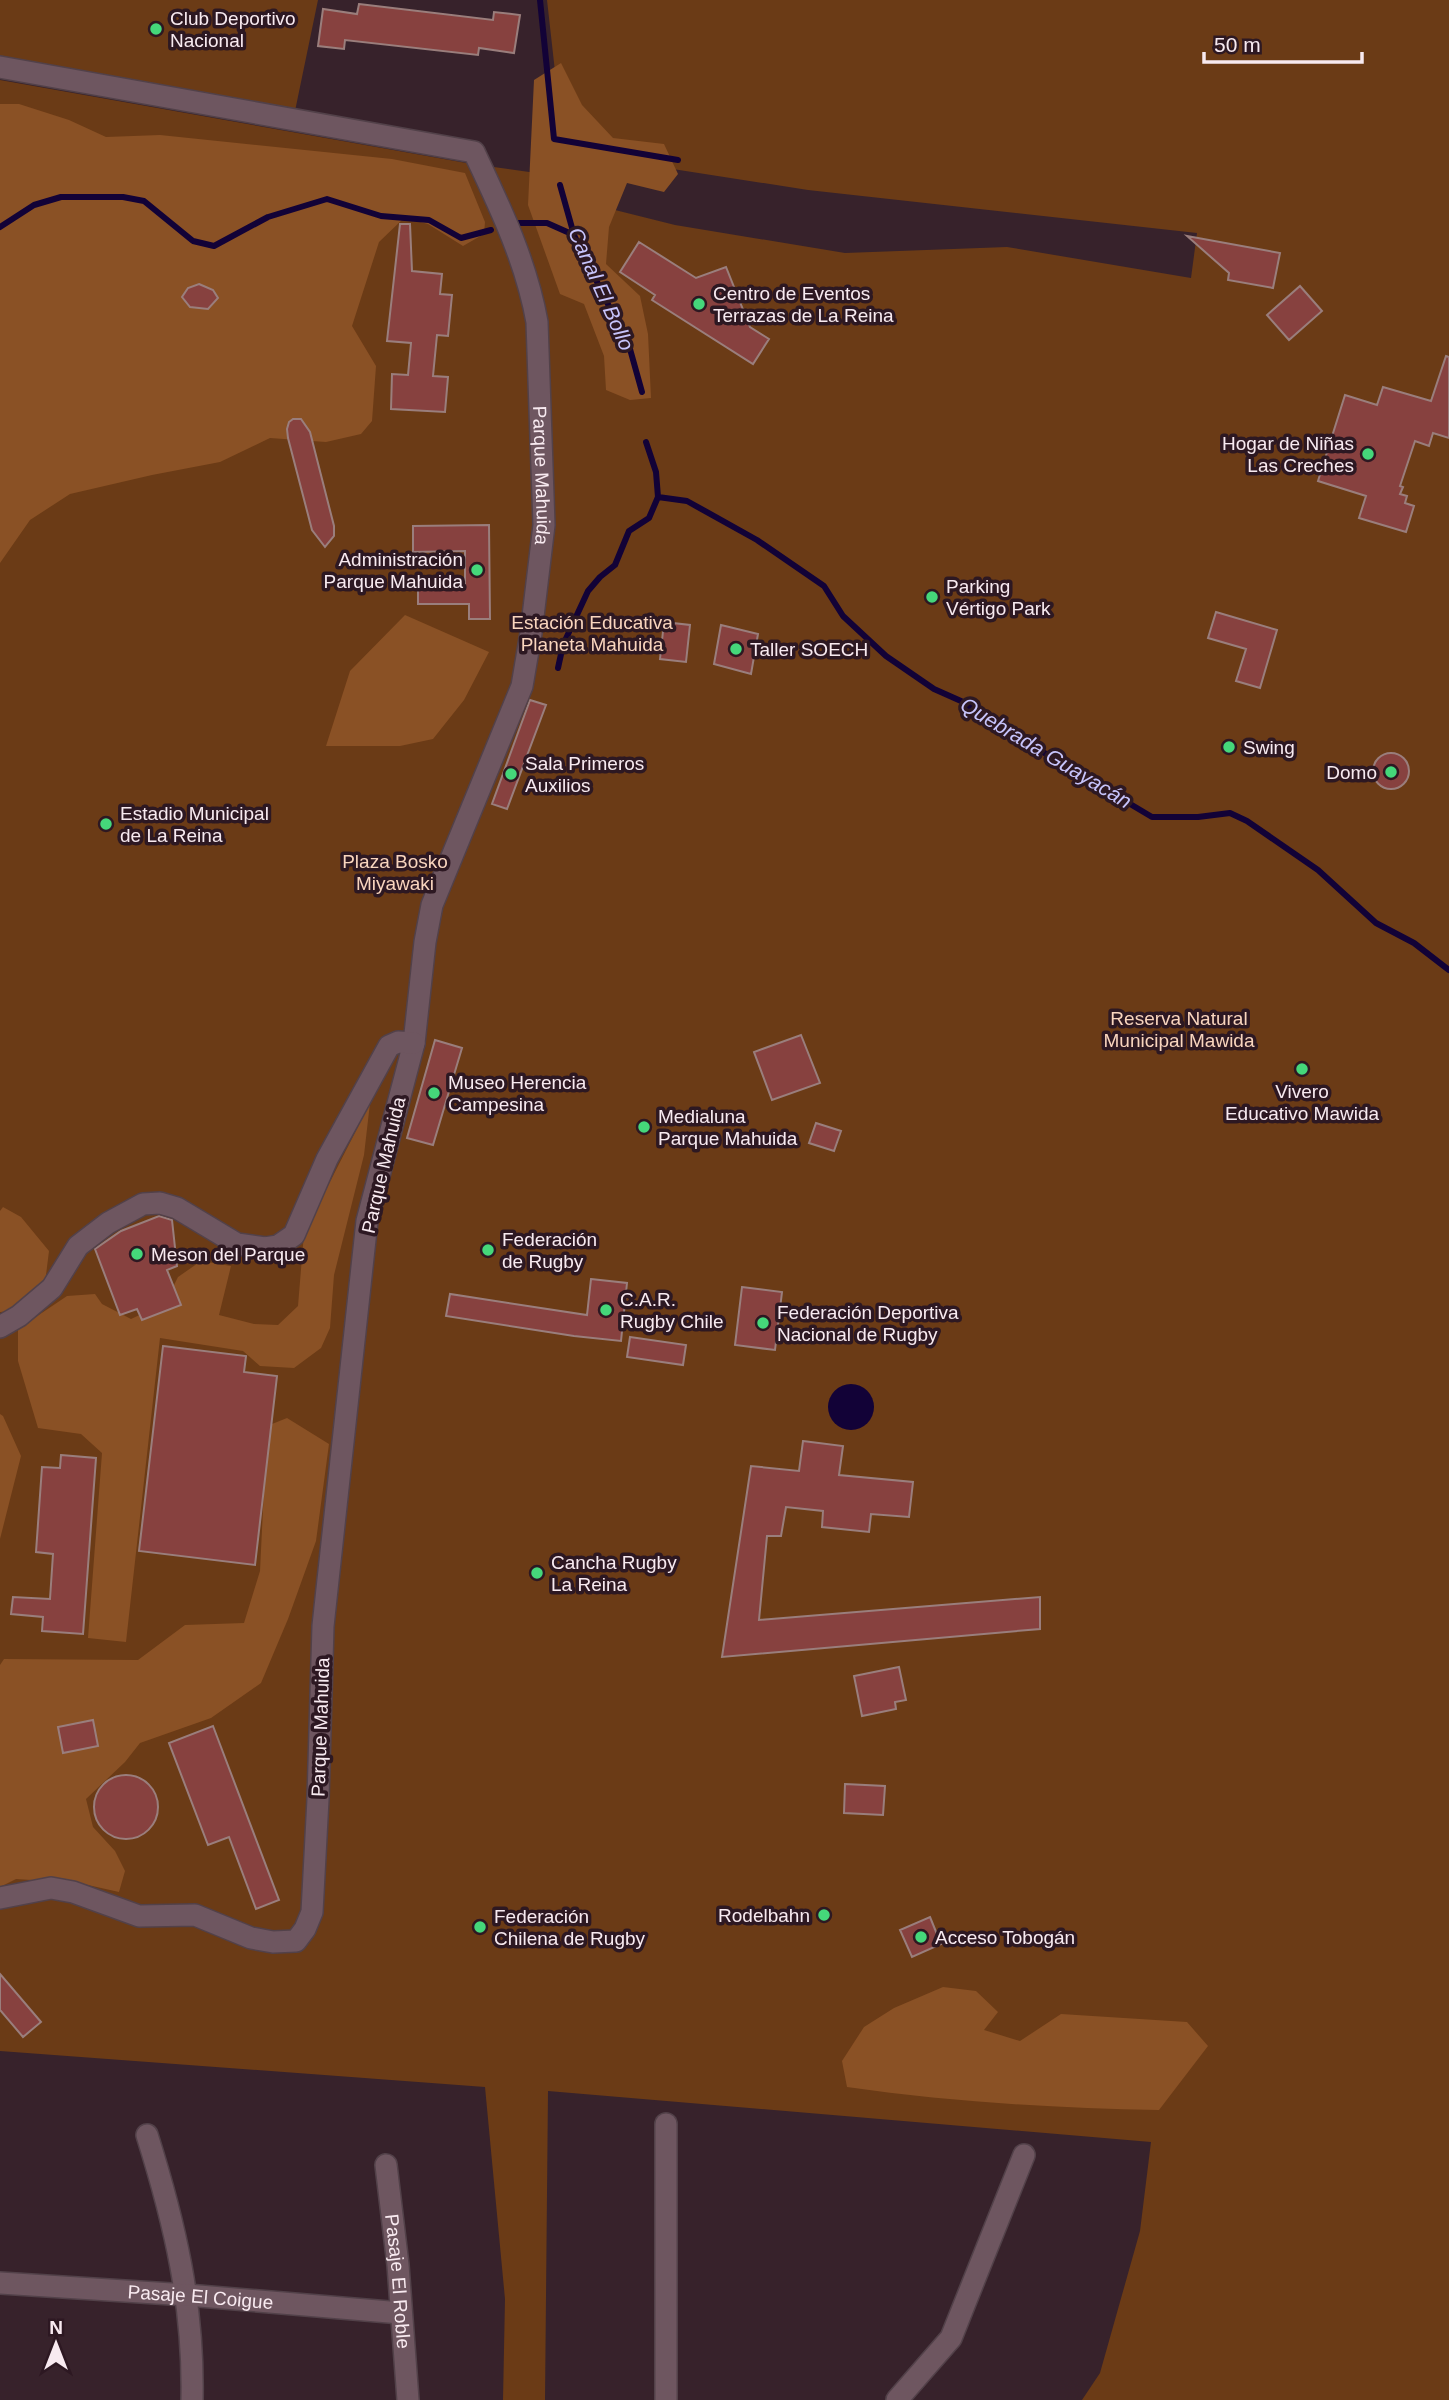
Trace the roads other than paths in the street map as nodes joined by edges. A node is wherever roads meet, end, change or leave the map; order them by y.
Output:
1 (0, 67) edge
2 (414, 1043) junction
3 (0, 1326) edge
4 (0, 1898) edge
5 (666, 2124) dead end
6 (147, 2135) dead end
7 (1024, 2155) dead end
8 (386, 2165) dead end
9 (0, 2283) edge
10 (187, 2295) junction
11 (401, 2313) junction
12 (192, 2400) edge
13 (408, 2400) edge
14 (666, 2400) edge
15 (897, 2400) edge

1 - 2 street, Parque Mahuida
2 - 3 street
2 - 4 street, Parque Mahuida
5 - 14 street
6 - 10 street
7 - 15 street
8 - 11 street, Pasaje El Roble
9 - 10 street, Pasaje El Coigue
10 - 11 street, Pasaje El Coigue
10 - 12 street
11 - 13 street, Pasaje El Roble

